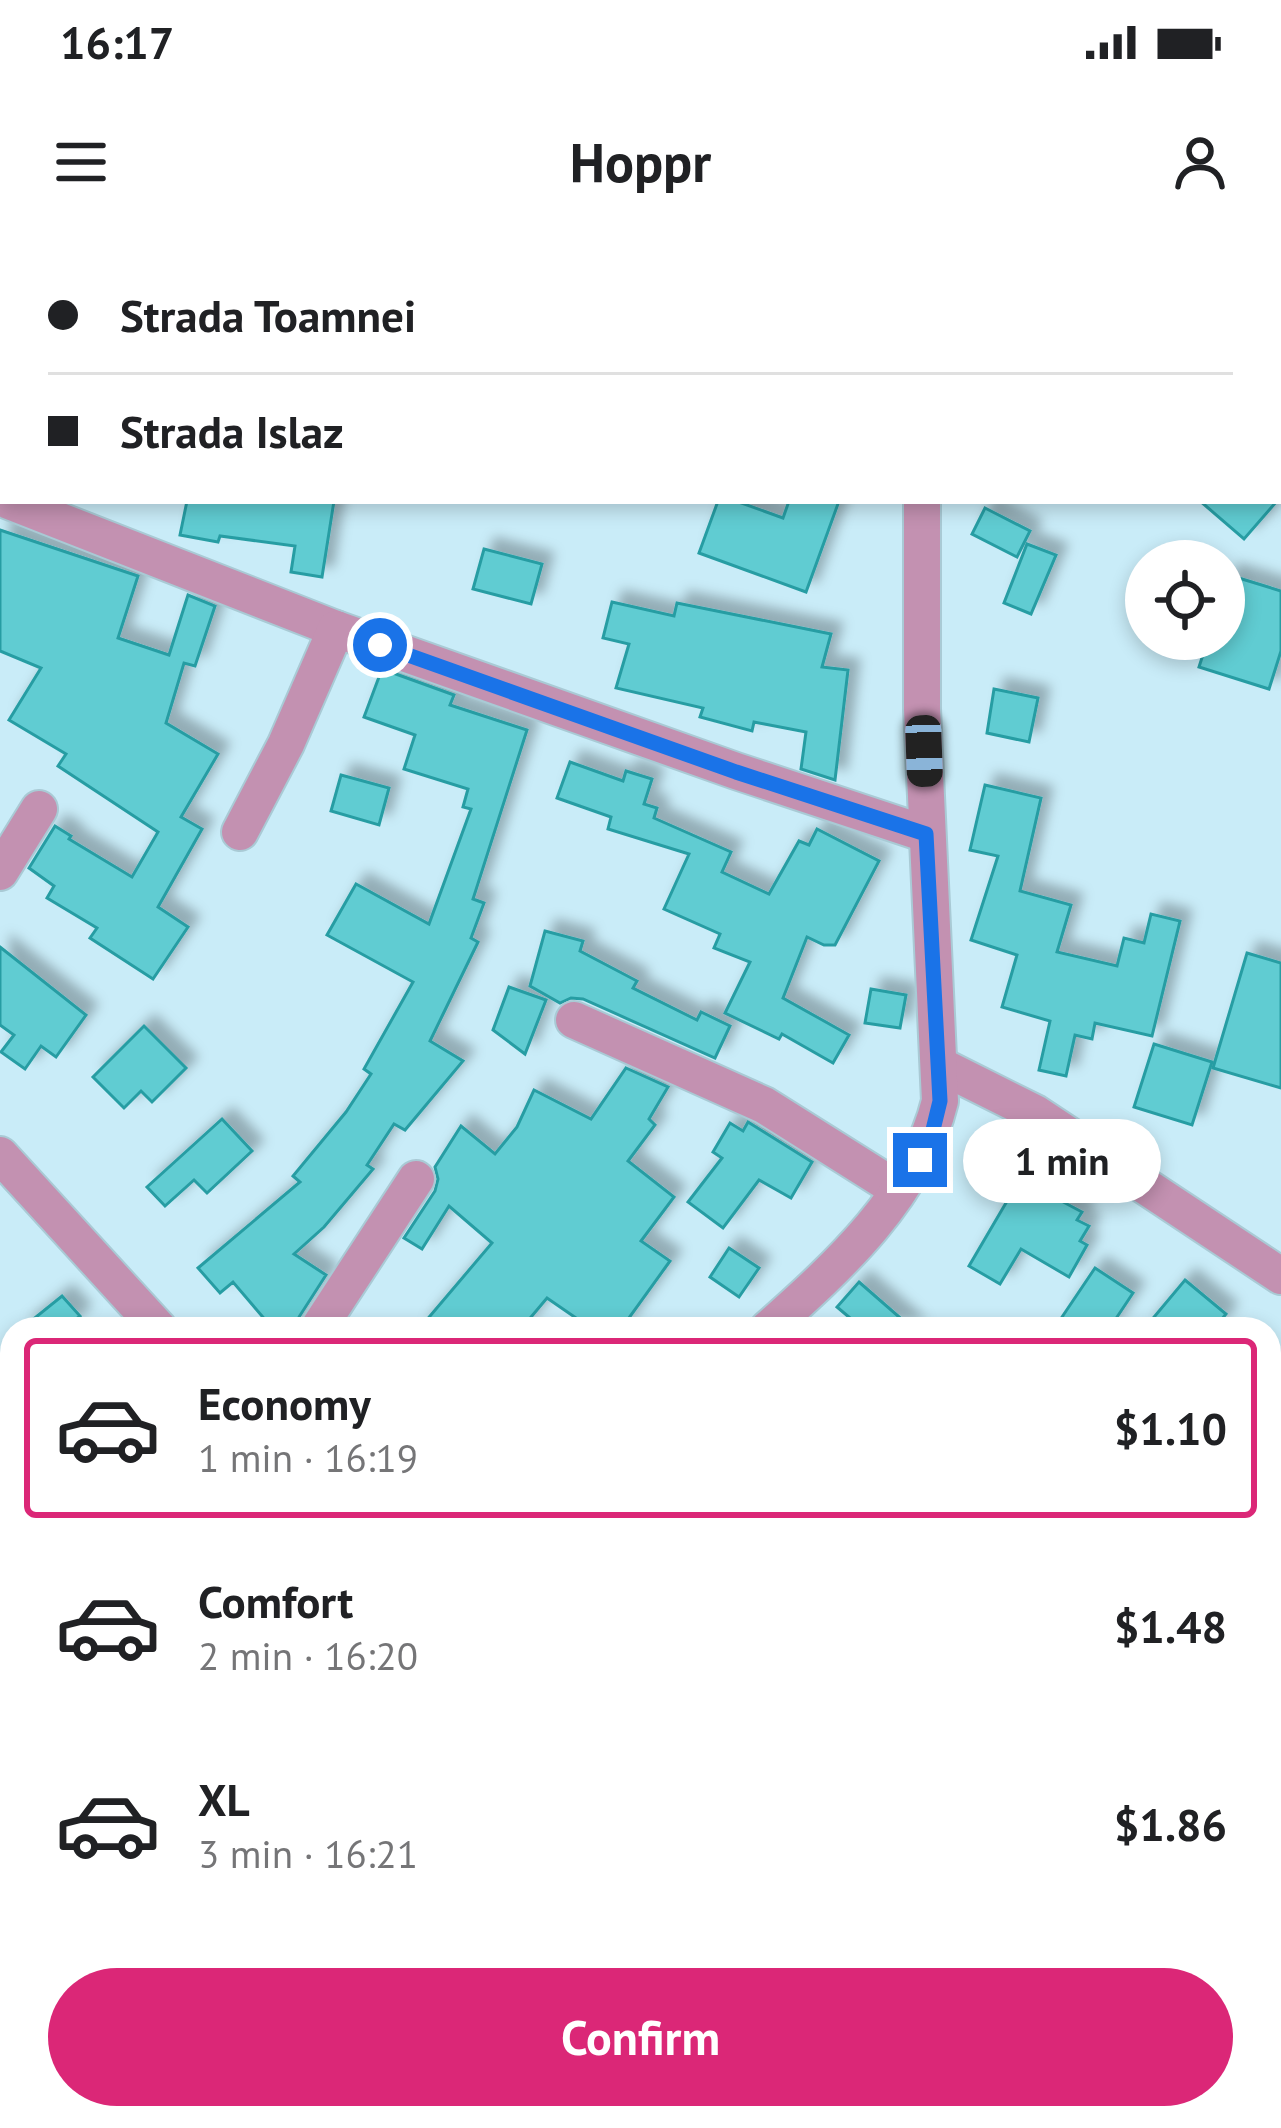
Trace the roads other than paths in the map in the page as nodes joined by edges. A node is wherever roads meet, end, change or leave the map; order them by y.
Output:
1 (17, 504) edge
2 (922, 504) edge
3 (336, 629) junction
4 (38, 809) dead end
5 (240, 832) dead end
6 (926, 834) junction
7 (0, 872) edge
8 (574, 1020) dead end
9 (941, 1066) junction
10 (0, 1154) edge
11 (416, 1179) dead end
12 (899, 1190) junction
13 (1281, 1276) edge
14 (148, 1317) edge
15 (325, 1317) edge
16 (782, 1317) edge

1 - 3 street
2 - 6 street
3 - 5 street
3 - 6 street
4 - 7 street
6 - 9 street
8 - 12 street
9 - 12 street
9 - 13 street
10 - 14 street
11 - 15 street
12 - 16 street

